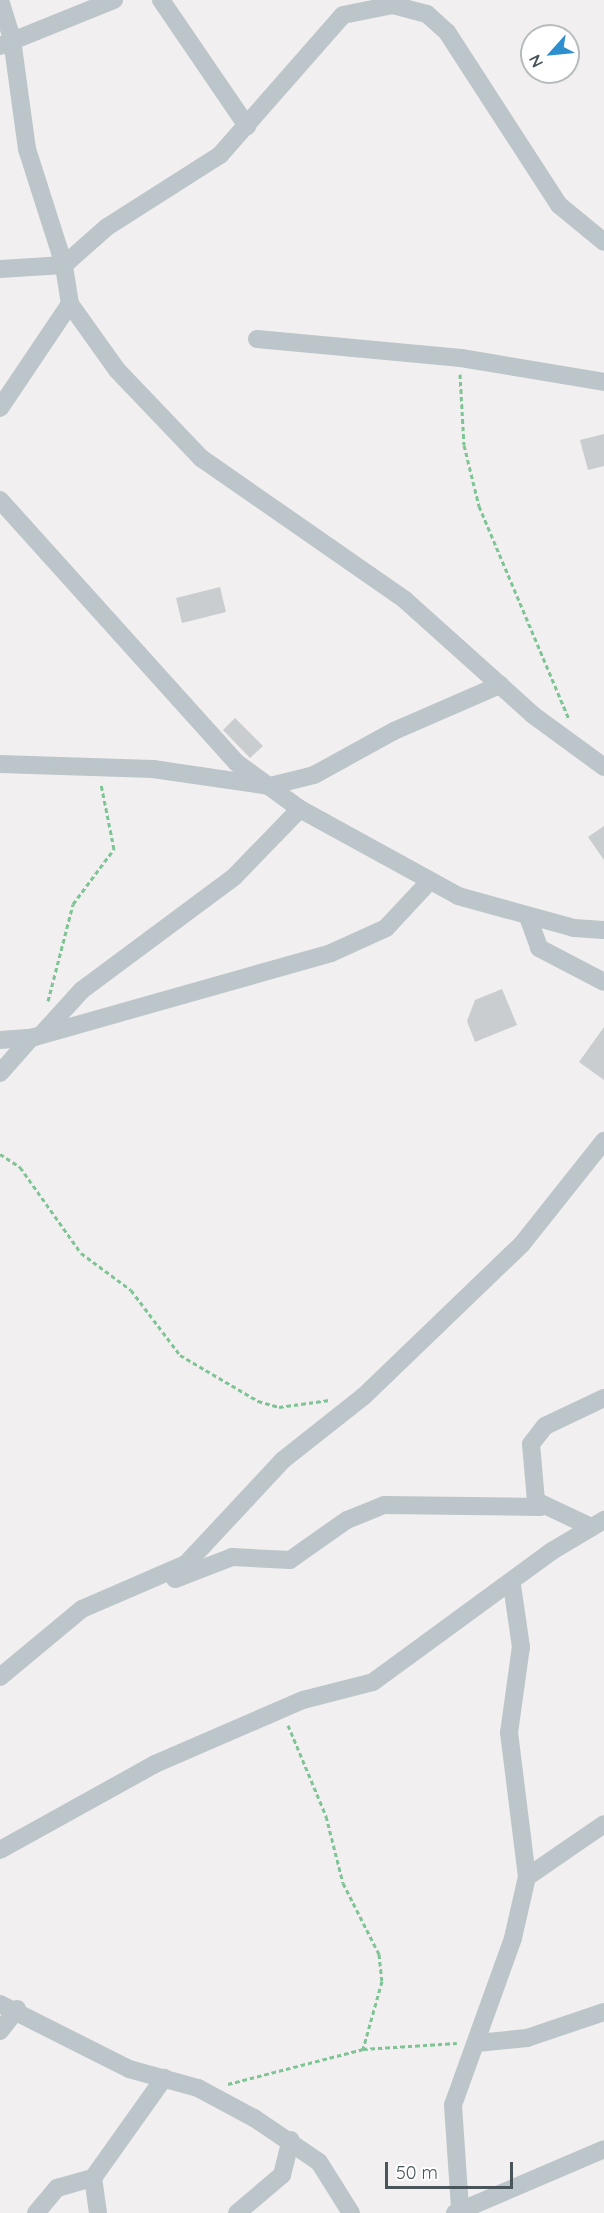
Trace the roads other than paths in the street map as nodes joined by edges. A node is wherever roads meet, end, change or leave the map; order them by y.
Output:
1 (0, 0) edge
2 (114, 0) edge
3 (161, 0) edge
4 (392, 2) edge
5 (6, 43) edge
6 (247, 126) junction
7 (604, 242) edge
8 (63, 265) junction
9 (0, 269) edge
10 (70, 304) junction
11 (257, 339) dead end
12 (604, 381) edge
13 (0, 408) edge
14 (0, 500) edge
15 (500, 685) junction
16 (0, 764) edge
17 (604, 766) edge
18 (270, 786) junction
19 (300, 809) junction
20 (428, 883) junction
21 (528, 917) junction
22 (604, 930) edge
23 (604, 982) edge
24 (35, 1037) junction
25 (0, 1040) edge
26 (0, 1073) edge
27 (604, 1141) edge
28 (604, 1398) edge
29 (542, 1507) junction
30 (597, 1524) edge
31 (161, 1578) junction
32 (512, 1585) junction
33 (0, 1677) edge
34 (604, 1824) edge
35 (0, 1850) edge
36 (528, 1877) junction
37 (8, 2007) edge
38 (604, 2012) edge
39 (0, 2031) edge
40 (477, 2043) junction
41 (164, 2078) junction
42 (291, 2140) junction
43 (604, 2149) edge
44 (93, 2178) junction
45 (457, 2211) edge
46 (36, 2213) edge
47 (98, 2213) edge
48 (237, 2213) edge
49 (351, 2213) edge

1 - 5 street
2 - 5 street
3 - 6 street
4 - 6 street
4 - 7 street
5 - 8 street
6 - 8 street
8 - 9 street
8 - 10 street
10 - 13 street
10 - 15 street
11 - 12 street
14 - 18 street
15 - 17 street
15 - 18 street
16 - 18 street
18 - 19 street
19 - 20 street
19 - 24 street
20 - 21 street
20 - 24 street
21 - 22 street
21 - 23 street
24 - 25 street
24 - 26 street
27 - 31 street
28 - 29 street
29 - 30 street
29 - 31 street
30 - 32 street
31 - 33 street
32 - 35 street
32 - 36 street
34 - 36 street
36 - 40 street
37 - 39 street
37 - 41 street
38 - 40 street
40 - 45 street
41 - 42 street
41 - 44 street
42 - 48 street
42 - 49 street
43 - 45 street
44 - 46 street
44 - 47 street

